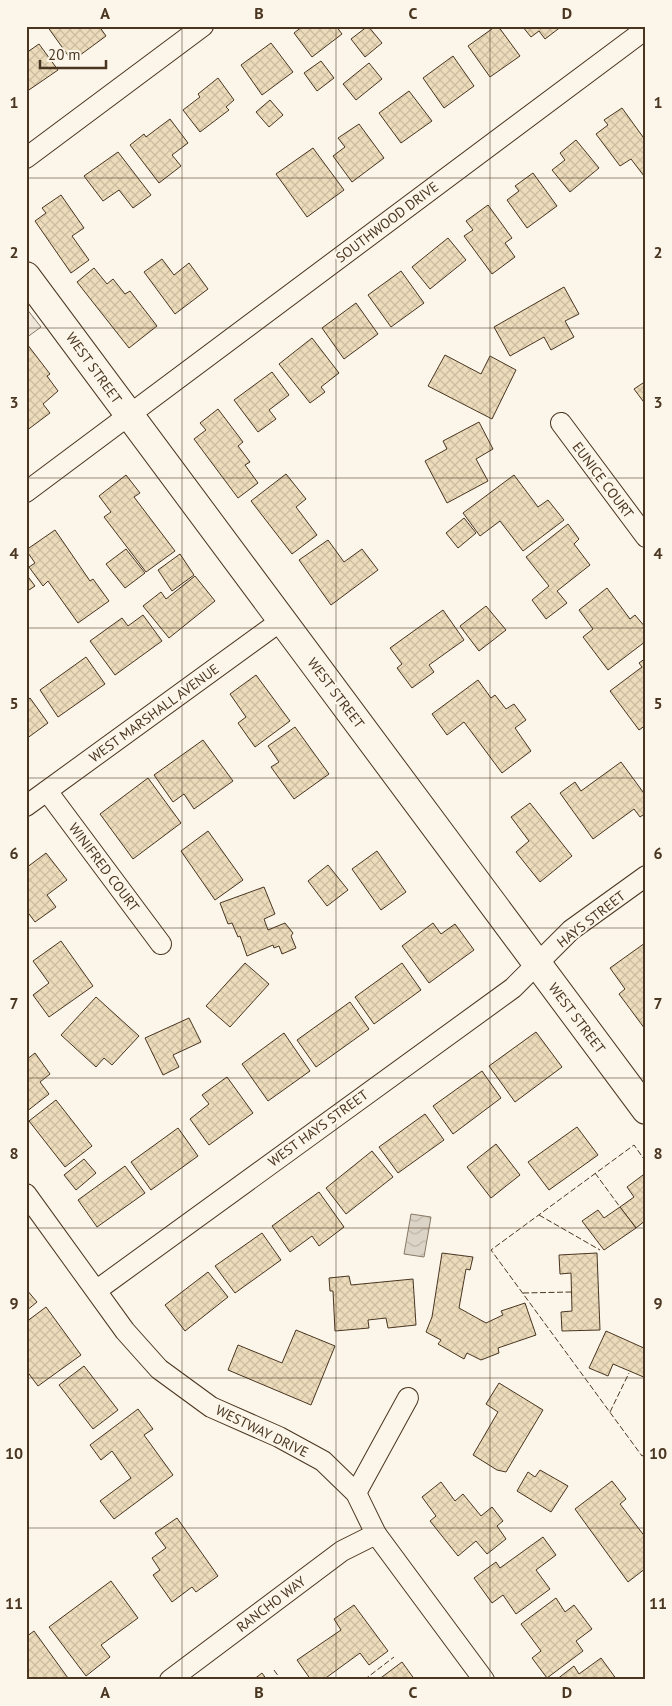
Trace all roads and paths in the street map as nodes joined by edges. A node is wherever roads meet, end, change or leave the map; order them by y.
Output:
1 (203, 26) edge
2 (646, 30) edge
3 (26, 158) edge
4 (26, 276) edge
5 (130, 416) junction
6 (561, 423) dead end
7 (26, 492) edge
8 (646, 537) edge
9 (282, 620) junction
10 (47, 791) junction
11 (26, 806) edge
12 (646, 876) edge
13 (161, 944) dead end
14 (537, 964) junction
15 (646, 1110) edge
16 (26, 1194) edge
17 (97, 1290) junction
18 (408, 1398) dead end
19 (356, 1493) junction
20 (376, 1534) junction
21 (170, 1680) edge
22 (484, 1680) edge

1 - 3 street
2 - 5 street, SOUTHWOOD DRIVE
4 - 5 main road, WEST STREET
5 - 7 street, SOUTHWOOD DRIVE
5 - 9 main road, WEST STREET
6 - 8 street, EUNICE COURT
9 - 10 street, WEST MARSHALL AVENUE
9 - 14 main road, WEST STREET
10 - 11 street, WEST MARSHALL AVENUE
10 - 13 street, WINIFRED COURT
12 - 14 street, HAYS STREET
14 - 15 main road, WEST STREET
14 - 17 street, WEST HAYS STREET
16 - 17 street, WESTWAY DRIVE
17 - 19 street, WESTWAY DRIVE
18 - 19 street
19 - 20 street, WESTWAY DRIVE
20 - 21 street, RANCHO WAY
20 - 22 street, WESTWAY DRIVE

